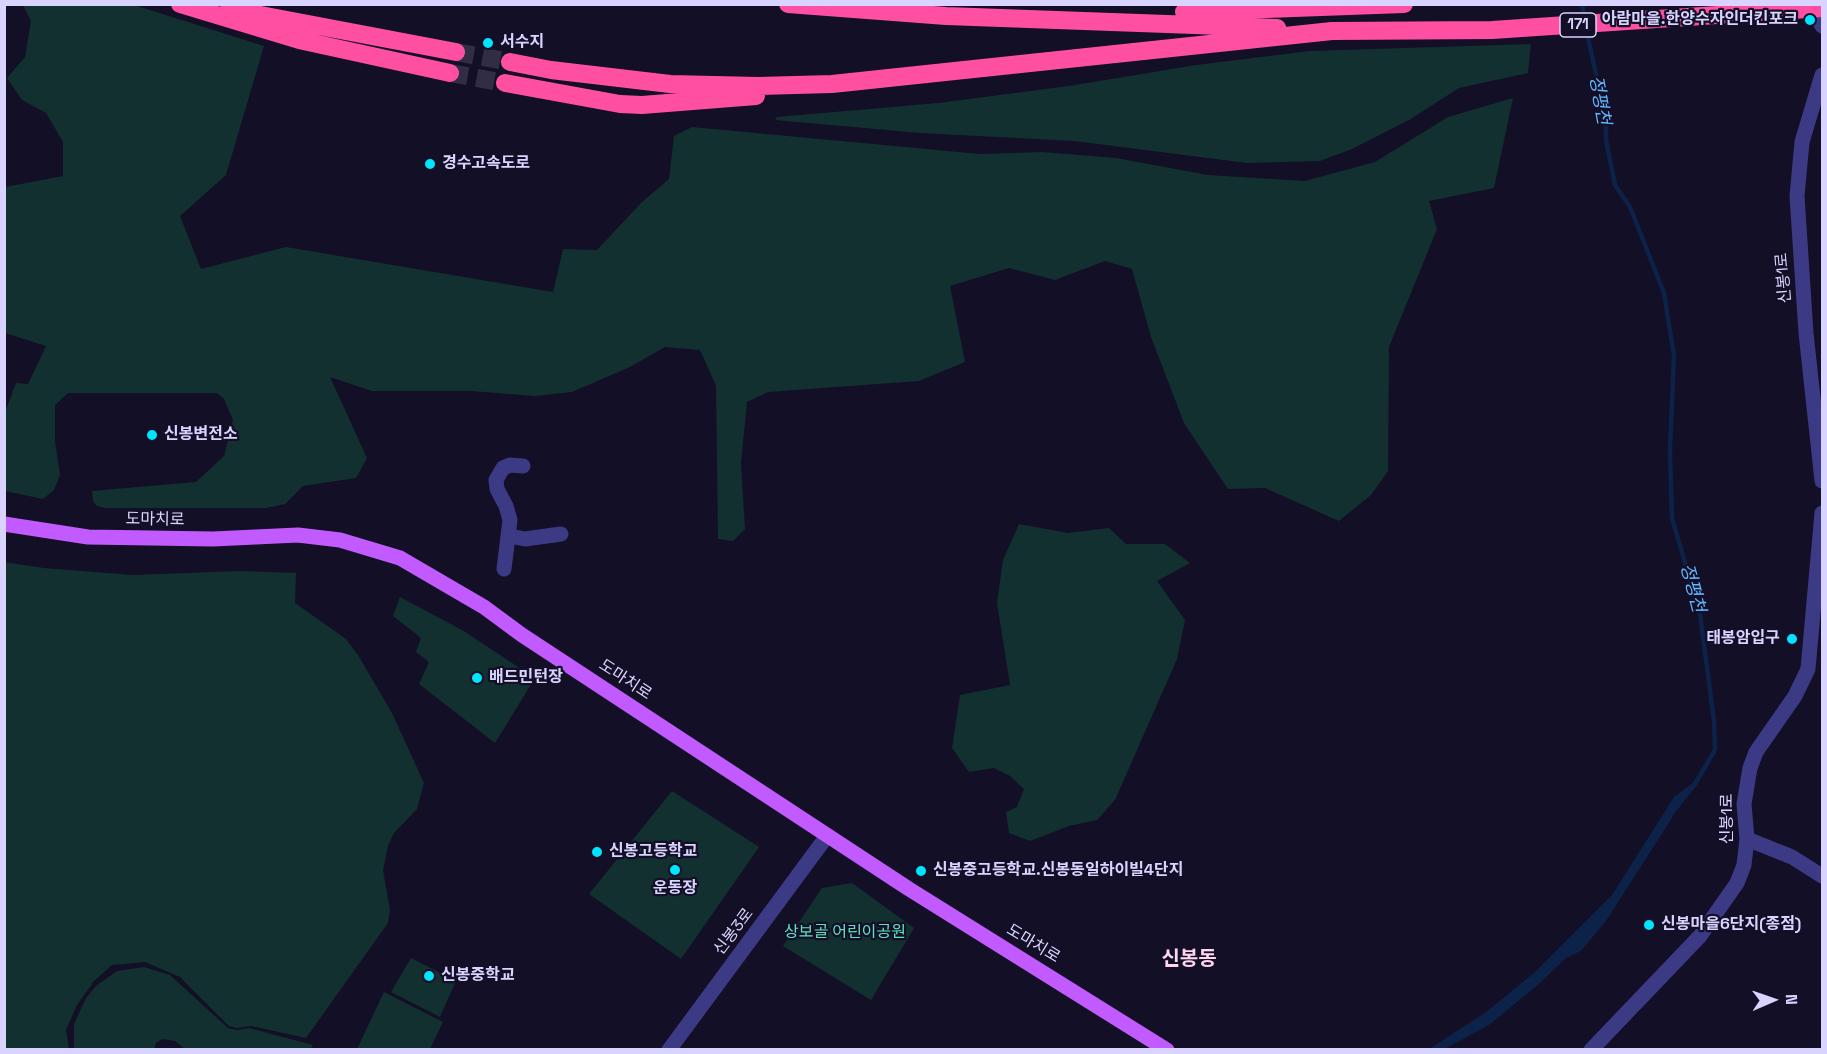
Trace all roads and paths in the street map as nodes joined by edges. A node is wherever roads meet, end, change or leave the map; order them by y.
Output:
1 (180, 4) edge
2 (204, 4) edge
3 (788, 4) edge
4 (968, 4) edge
5 (1314, 4) edge
6 (1404, 4) edge
7 (1810, 4) edge
8 (1332, 8) junction
9 (1822, 8) edge
10 (1822, 26) edge
11 (1332, 31) junction
12 (456, 52) tunnel mouth
13 (510, 62) tunnel mouth
14 (450, 73) tunnel mouth
15 (1822, 75) edge
16 (505, 83) tunnel mouth
17 (832, 84) junction
18 (523, 466) dead end
19 (1822, 482) edge
20 (1822, 513) edge
21 (4, 524) edge
22 (561, 534) dead end
23 (510, 536) junction
24 (504, 569) dead end
25 (1815, 668) edge
26 (827, 836) junction
27 (1747, 839) junction
28 (1822, 876) edge
29 (669, 1050) edge
30 (1167, 1050) edge
31 (1591, 1050) edge

1 - 14 highway
2 - 12 highway
3 - 11 highway, 171
4 - 8 highway
5 - 8 highway
6 - 8 highway
7 - 10 street
9 - 11 highway, 171, bridge
11 - 17 highway
13 - 17 highway
15 - 19 street, 신봉1로
16 - 17 highway
18 - 23 street
20 - 25 street, 신봉1로
21 - 26 main road, 도마치로
22 - 23 street
23 - 24 street
25 - 27 street, 신봉1로
26 - 29 street, 신봉3로
26 - 30 main road, 도마치로
27 - 28 street
27 - 31 street, 신봉1로

